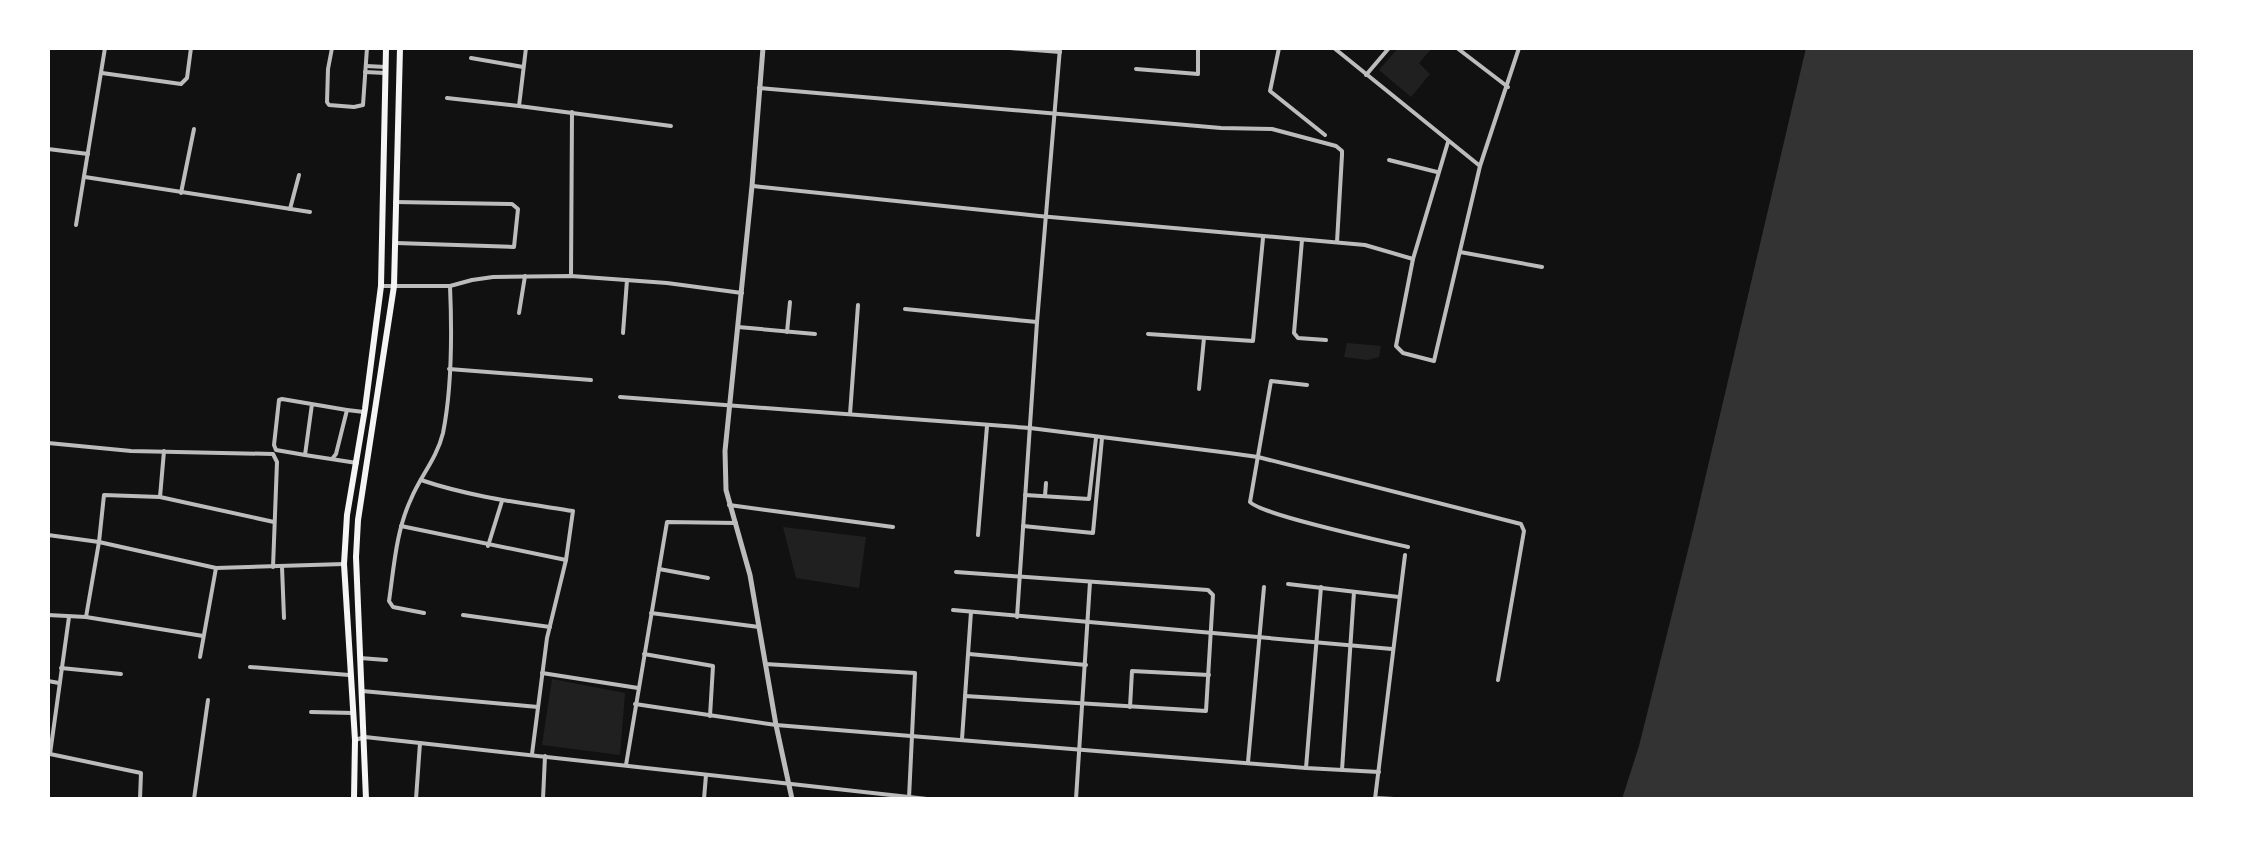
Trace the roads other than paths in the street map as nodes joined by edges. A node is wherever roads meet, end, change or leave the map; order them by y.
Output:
1 (105, 48) edge
2 (191, 48) edge
3 (332, 48) edge
4 (367, 48) edge
5 (386, 48) edge
6 (400, 48) edge
7 (526, 48) edge
8 (763, 48) edge
9 (1010, 48) edge
10 (1198, 48) edge
11 (1279, 48) edge
12 (1334, 48) edge
13 (1389, 48) edge
14 (1457, 48) edge
15 (1519, 48) edge
16 (1060, 50) edge
17 (471, 58) dead end
18 (523, 67) junction
19 (366, 69) junction
20 (1136, 69) dead end
21 (386, 70) junction
22 (102, 73) junction
23 (1366, 75) junction
24 (1508, 87) junction
25 (759, 88) junction
26 (447, 98) dead end
27 (519, 106) junction
28 (572, 112) junction
29 (1055, 112) junction
30 (671, 126) dead end
31 (194, 129) dead end
32 (1325, 135) dead end
33 (1448, 142) junction
34 (48, 149) edge
35 (88, 154) junction
36 (1389, 160) dead end
37 (1480, 166) junction
38 (1438, 173) junction
39 (299, 175) dead end
40 (85, 177) junction
41 (752, 186) junction
42 (181, 193) junction
43 (395, 202) junction
44 (290, 209) junction
45 (310, 212) dead end
46 (1046, 215) junction
47 (76, 225) dead end
48 (1263, 237) junction
49 (1302, 240) junction
50 (1337, 242) junction
51 (394, 243) junction
52 (1460, 252) junction
53 (1413, 259) junction
54 (1542, 267) dead end
55 (525, 276) junction
56 (571, 276) junction
57 (627, 280) junction
58 (381, 286) junction
59 (394, 286) junction
60 (450, 286) junction
61 (742, 293) junction
62 (790, 302) dead end
63 (858, 305) dead end
64 (905, 309) dead end
65 (519, 313) dead end
66 (1037, 322) junction
67 (738, 327) junction
68 (787, 332) junction
69 (623, 333) dead end
70 (815, 334) dead end
71 (1148, 334) dead end
72 (1204, 338) junction
73 (1326, 340) dead end
74 (449, 369) junction
75 (591, 380) dead end
76 (1307, 385) dead end
77 (1199, 389) dead end
78 (620, 397) dead end
79 (312, 404) junction
80 (729, 405) junction
81 (347, 410) junction
82 (365, 412) junction
83 (850, 414) junction
84 (987, 426) junction
85 (1030, 428) junction
86 (1099, 437) junction
87 (48, 443) edge
88 (164, 451) junction
89 (305, 455) junction
90 (1258, 457) junction
91 (332, 459) junction
92 (357, 463) junction
93 (421, 480) junction
94 (1046, 483) dead end
95 (1025, 495) junction
96 (1045, 496) junction
97 (160, 497) junction
98 (502, 501) junction
99 (729, 505) junction
100 (274, 522) junction
101 (736, 523) junction
102 (401, 526) junction
103 (1023, 526) junction
104 (893, 527) dead end
105 (48, 535) edge
106 (978, 535) dead end
107 (99, 542) junction
108 (488, 546) junction
109 (1408, 547) dead end
110 (1405, 555) dead end
111 (566, 560) junction
112 (344, 564) junction
113 (273, 567) junction
114 (282, 567) junction
115 (216, 568) junction
116 (659, 569) junction
117 (956, 572) dead end
118 (1020, 577) junction
119 (708, 578) dead end
120 (1090, 582) junction
121 (1288, 584) dead end
122 (1264, 587) dead end
123 (1321, 587) junction
124 (1354, 592) junction
125 (1399, 597) junction
126 (953, 610) dead end
127 (971, 612) junction
128 (424, 613) dead end
129 (651, 613) junction
130 (48, 615) edge
131 (463, 615) dead end
132 (69, 617) junction
133 (86, 617) junction
134 (1017, 617) junction
135 (284, 618) dead end
136 (1088, 623) junction
137 (550, 627) junction
138 (759, 627) junction
139 (1211, 634) junction
140 (203, 636) junction
141 (1259, 638) junction
142 (1316, 642) junction
143 (1350, 645) junction
144 (1392, 649) junction
145 (644, 654) junction
146 (968, 654) junction
147 (200, 657) dead end
148 (360, 658) junction
149 (386, 660) dead end
150 (765, 664) junction
151 (1086, 665) junction
152 (250, 667) dead end
153 (61, 668) junction
154 (542, 673) junction
155 (121, 674) dead end
156 (349, 675) junction
157 (1209, 675) junction
158 (1498, 680) dead end
159 (48, 681) edge
160 (59, 683) junction
161 (638, 688) junction
162 (362, 691) junction
163 (965, 696) junction
164 (208, 700) dead end
165 (1083, 703) junction
166 (635, 704) junction
167 (538, 707) junction
168 (1130, 707) junction
169 (49, 708) edge
170 (55, 712) junction
171 (311, 712) dead end
172 (353, 713) junction
173 (48, 714) edge
174 (710, 716) junction
175 (776, 725) junction
176 (912, 735) junction
177 (365, 737) junction
178 (962, 739) junction
179 (355, 740) junction
180 (420, 743) junction
181 (1079, 749) junction
182 (532, 754) junction
183 (545, 756) junction
184 (1248, 762) junction
185 (626, 765) junction
186 (1306, 768) junction
187 (1342, 770) junction
188 (1379, 772) junction
189 (706, 775) junction
190 (788, 784) junction
191 (909, 798) edge
192 (1375, 798) edge
193 (140, 799) edge
194 (194, 799) edge
195 (354, 799) edge
196 (366, 799) edge
197 (416, 799) edge
198 (543, 799) edge
199 (704, 799) edge
200 (792, 799) edge
201 (927, 799) edge
202 (1076, 799) edge
203 (1394, 799) edge

1 - 22 street
2 - 22 street
3 - 19 street
4 - 19 street
5 - 21 main road
6 - 43 main road
7 - 18 street
8 - 25 street
9 - 16 street
10 - 20 street
11 - 32 street
12 - 23 street
13 - 23 street
14 - 24 street
15 - 24 street
16 - 29 street
17 - 18 street
18 - 27 street
19 - 21 street
21 - 58 main road
22 - 35 street
23 - 33 street
24 - 37 street
25 - 29 street
25 - 41 street
26 - 27 street
27 - 28 street
28 - 30 street
28 - 56 street
29 - 46 street
29 - 50 street
31 - 42 street
33 - 37 street
33 - 38 street
34 - 35 street
35 - 40 street
36 - 38 street
37 - 52 street
38 - 53 street
39 - 44 street
40 - 42 street
40 - 47 street
41 - 46 street
41 - 61 street
42 - 44 street
43 - 51 main road
43 - 51 street
44 - 45 street
46 - 48 street
46 - 66 street
48 - 49 street
48 - 72 street
49 - 50 street
49 - 73 street
50 - 53 street
51 - 59 main road
52 - 53 street
52 - 54 street
55 - 56 street
55 - 60 street
55 - 65 street
56 - 57 street
57 - 61 street
57 - 69 street
58 - 59 street
58 - 82 main road
59 - 60 street
59 - 148 main road
60 - 74 street
61 - 67 street
62 - 68 street
63 - 83 street
64 - 66 street
66 - 85 street
67 - 68 street
67 - 80 street
68 - 70 street
71 - 72 street
72 - 77 street
74 - 75 street
74 - 93 street
76 - 90 street
78 - 80 street
79 - 81 street
79 - 89 street
79 - 89 street
80 - 83 street
80 - 99 street
81 - 82 street
81 - 91 street
82 - 92 main road
83 - 84 street
84 - 85 street
84 - 106 street
85 - 86 street
85 - 95 street
86 - 90 street
86 - 96 street
86 - 103 street
87 - 88 street
88 - 97 street
88 - 100 street
89 - 91 street
90 - 109 street
90 - 158 street
91 - 92 street
92 - 112 main road
93 - 98 street
93 - 102 street
94 - 96 street
95 - 96 street
95 - 103 street
97 - 100 street
97 - 107 street
98 - 108 street
98 - 111 street
99 - 101 street
99 - 104 street
100 - 113 street
101 - 116 street
101 - 138 street
102 - 108 street
102 - 128 street
103 - 118 street
105 - 107 street
107 - 115 street
107 - 133 street
108 - 111 street
110 - 125 street
111 - 137 street
112 - 114 street
112 - 156 main road
113 - 114 street
113 - 115 street
114 - 135 street
115 - 140 street
116 - 119 street
116 - 129 street
117 - 118 street
118 - 120 street
118 - 134 street
120 - 136 street
120 - 139 street
121 - 123 street
122 - 141 street
123 - 124 street
123 - 142 street
124 - 125 street
124 - 143 street
125 - 144 street
126 - 127 street
127 - 134 street
127 - 146 street
129 - 138 street
129 - 145 street
130 - 132 street
131 - 137 street
132 - 133 street
132 - 153 street
133 - 140 street
134 - 136 street
136 - 139 street
136 - 151 street
137 - 154 street
138 - 150 street
139 - 141 street
139 - 157 street
140 - 147 street
141 - 142 street
141 - 184 street
142 - 143 street
142 - 186 street
143 - 144 street
143 - 187 street
144 - 188 street
145 - 161 street
145 - 174 street
146 - 151 street
146 - 163 street
148 - 149 street
148 - 162 main road
150 - 175 street
150 - 176 street
151 - 165 street
152 - 156 street
153 - 155 street
153 - 160 street
154 - 161 street
154 - 167 street
156 - 172 main road
157 - 168 street
157 - 168 street
159 - 160 street
160 - 170 street
161 - 166 street
162 - 167 street
162 - 177 main road
163 - 165 street
163 - 178 street
164 - 194 street
165 - 168 street
165 - 181 street
166 - 174 street
166 - 185 street
167 - 182 street
169 - 170 street
170 - 173 street
170 - 193 street
171 - 172 street
172 - 179 main road
174 - 175 street
175 - 176 street
175 - 190 street
176 - 178 street
176 - 191 street
177 - 179 street
177 - 180 street
177 - 196 main road
178 - 181 street
179 - 195 main road
180 - 182 street
180 - 197 street
181 - 184 street
181 - 202 street
182 - 183 street
183 - 185 street
183 - 198 street
184 - 186 street
185 - 189 street
186 - 187 street
187 - 188 street
188 - 192 street
189 - 190 street
189 - 199 street
190 - 191 street
190 - 200 street
191 - 201 street
192 - 203 street

